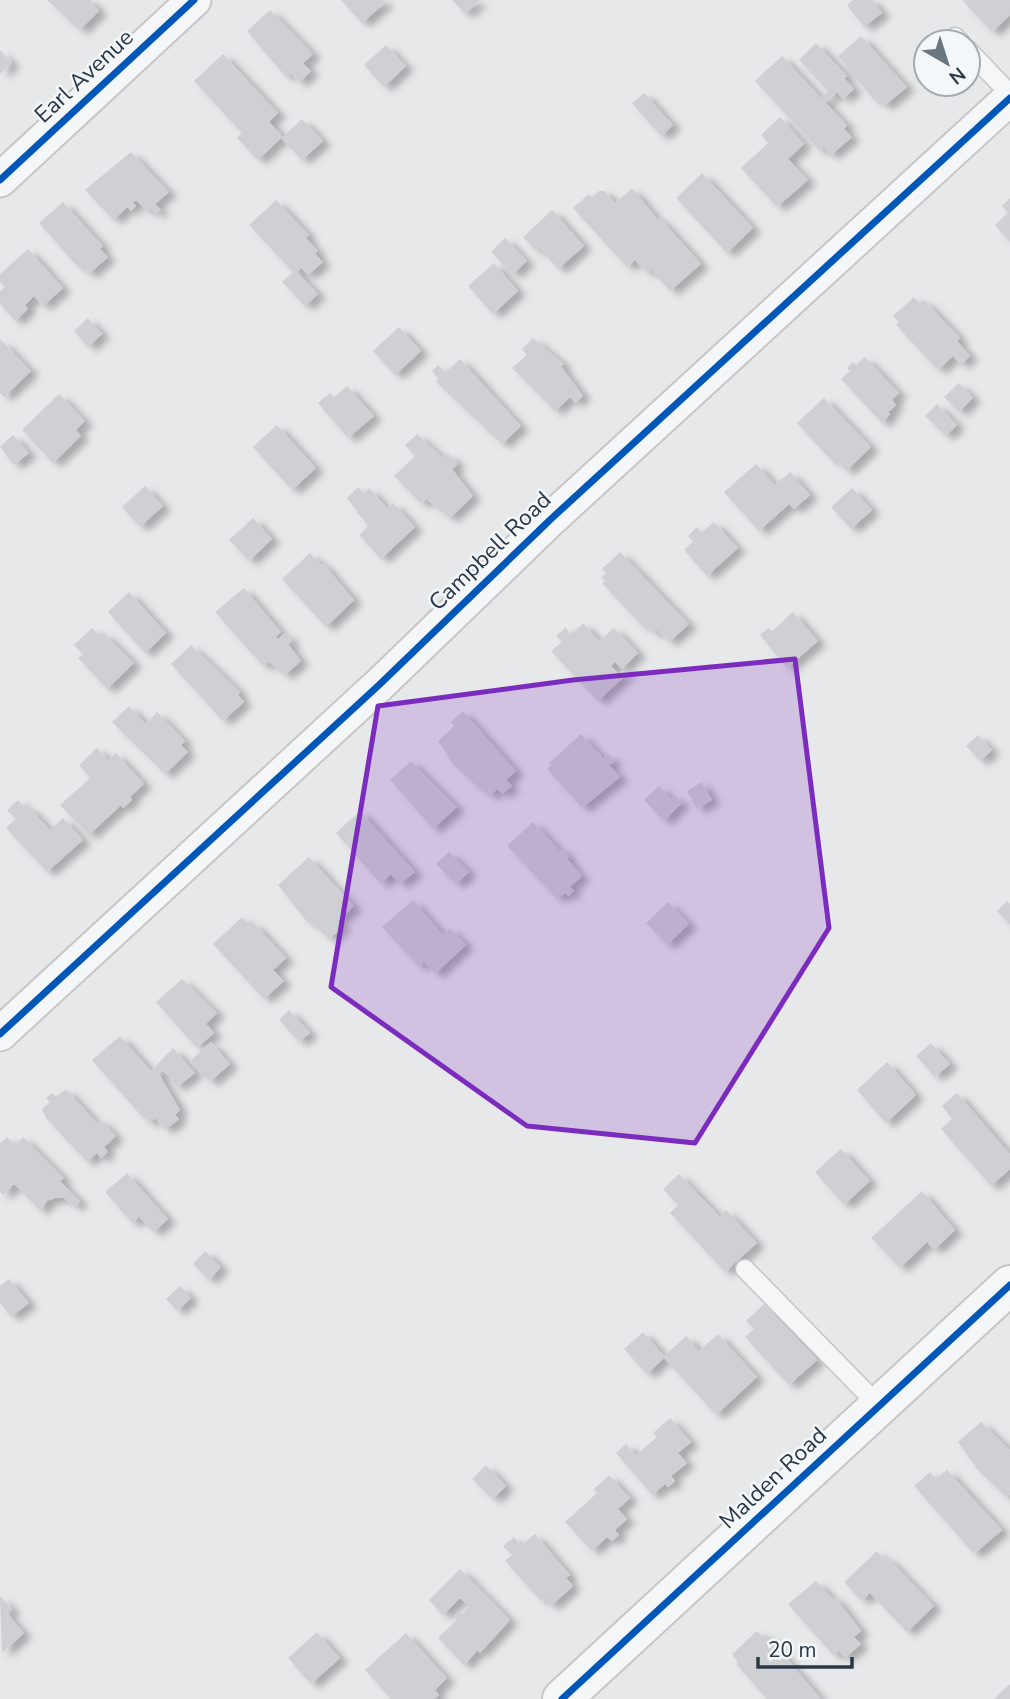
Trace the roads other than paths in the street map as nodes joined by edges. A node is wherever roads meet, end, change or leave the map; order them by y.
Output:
1 (194, 0) edge
2 (982, 65) edge
3 (1010, 96) edge
4 (0, 180) edge
5 (0, 1034) edge
6 (745, 1269) dead end
7 (1010, 1285) edge
8 (879, 1406) junction
9 (562, 1699) edge

1 - 4 street, Earl Avenue
2 - 3 lane
3 - 5 street, Campbell Road
6 - 8 lane
7 - 8 street, Malden Road
8 - 9 street, Malden Road

